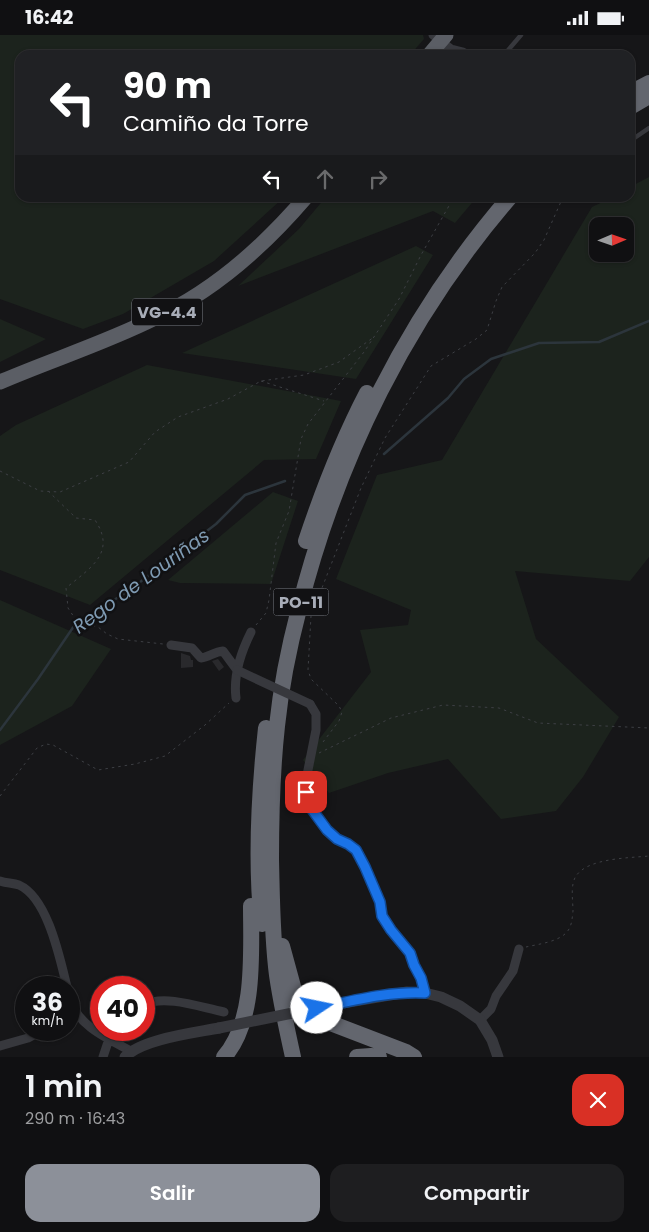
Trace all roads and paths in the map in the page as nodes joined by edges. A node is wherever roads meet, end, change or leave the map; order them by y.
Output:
1 (433, 35) edge
2 (446, 35) edge
3 (521, 35) edge
4 (433, 50) edge
5 (455, 50) edge
6 (508, 50) edge
7 (649, 83) edge
8 (635, 90) edge
9 (649, 96) edge
10 (635, 104) edge
11 (649, 128) edge
12 (635, 138) edge
13 (302, 202) edge
14 (451, 202) edge
15 (492, 202) edge
16 (506, 202) edge
17 (561, 202) edge
18 (375, 337) junction
19 (260, 381) junction
20 (0, 382) edge
21 (326, 401) junction
22 (0, 471) edge
23 (48, 491) junction
24 (251, 632) joint
25 (171, 645) joint
26 (237, 670) junction
27 (236, 699) joint
28 (649, 728) edge
29 (0, 796) edge
30 (260, 802) junction
31 (649, 856) edge
32 (0, 881) edge
33 (272, 909) junction
34 (519, 949) joint
35 (64, 976) edge
36 (425, 993) junction
37 (155, 1001) edge
38 (224, 1012) dead end
39 (80, 1018) edge
40 (480, 1020) junction
41 (90, 1026) edge
42 (16, 1041) edge
43 (108, 1041) edge
44 (116, 1041) edge
45 (0, 1046) edge
46 (128, 1054) edge
47 (103, 1057) edge
48 (224, 1057) edge
49 (283, 1057) edge
50 (293, 1057) edge
51 (357, 1057) edge
52 (380, 1057) edge
53 (414, 1057) edge
54 (498, 1057) edge

1 - 5 street
2 - 4 highway, bridge
3 - 6 lane
7 - 8 highway
9 - 10 highway
11 - 12 lane
13 - 20 highway, VG-4.4
14 - 18 path
15 - 30 highway, PO-11
16 - 33 highway, PO-11
17 - 28 path
18 - 19 path
18 - 21 path
19 - 21 path
19 - 23 path
21 - 24 path
22 - 23 path
23 - 25 path
24 - 26 street
25 - 26 street
26 - 27 street
26 - 36 street, bridge
27 - 29 path
30 - 48 highway
30 - 49 highway, PO-11
31 - 34 path
32 - 35 street
33 - 50 highway, PO-11
33 - 53 highway
34 - 40 street
36 - 40 street
36 - 46 street, bridge
37 - 38 street
39 - 41 street
40 - 54 street
42 - 45 street
43 - 47 street
44 - 46 street
51 - 52 highway

